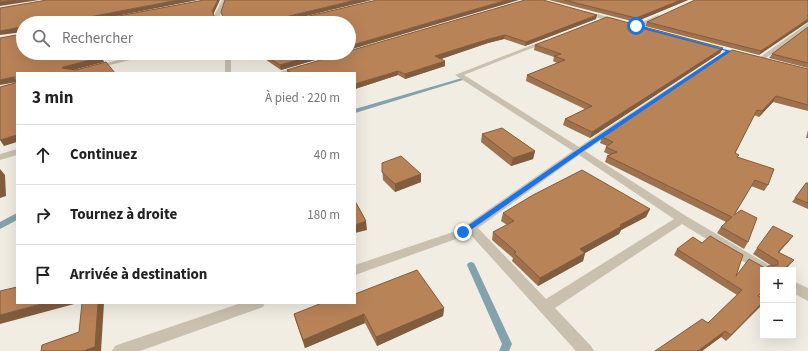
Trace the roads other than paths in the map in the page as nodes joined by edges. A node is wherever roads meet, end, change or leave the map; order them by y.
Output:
1 (224, 0) edge
2 (579, 11) edge
3 (663, 14) edge
4 (217, 16) edge
5 (607, 18) junction
6 (622, 22) edge
7 (592, 24) edge
8 (629, 24) edge
9 (808, 25) edge
10 (636, 26) junction
11 (644, 28) edge
12 (555, 38) edge
13 (729, 51) edge
14 (761, 59) edge
15 (125, 60) edge
16 (228, 60) edge
17 (310, 64) edge
18 (73, 72) edge
19 (228, 72) edge
20 (283, 72) edge
21 (579, 151) junction
22 (16, 152) edge
23 (0, 157) edge
24 (682, 219) junction
25 (470, 227) junction
26 (762, 267) edge
27 (356, 270) edge
28 (796, 288) edge
29 (808, 295) edge
30 (252, 304) edge
31 (239, 306) edge
32 (545, 307) junction
33 (120, 351) edge
34 (586, 351) edge

1 - 4 street
2 - 5 street
3 - 10 street
5 - 6 street
5 - 7 street
8 - 10 street
9 - 14 street
10 - 11 street
12 - 21 street
13 - 21 street
15 - 18 street
16 - 19 street
17 - 20 street
21 - 24 street
21 - 25 street
22 - 23 street
24 - 26 street
24 - 32 street
25 - 27 street
25 - 32 street
28 - 29 street
30 - 31 street
31 - 33 street
32 - 34 street

